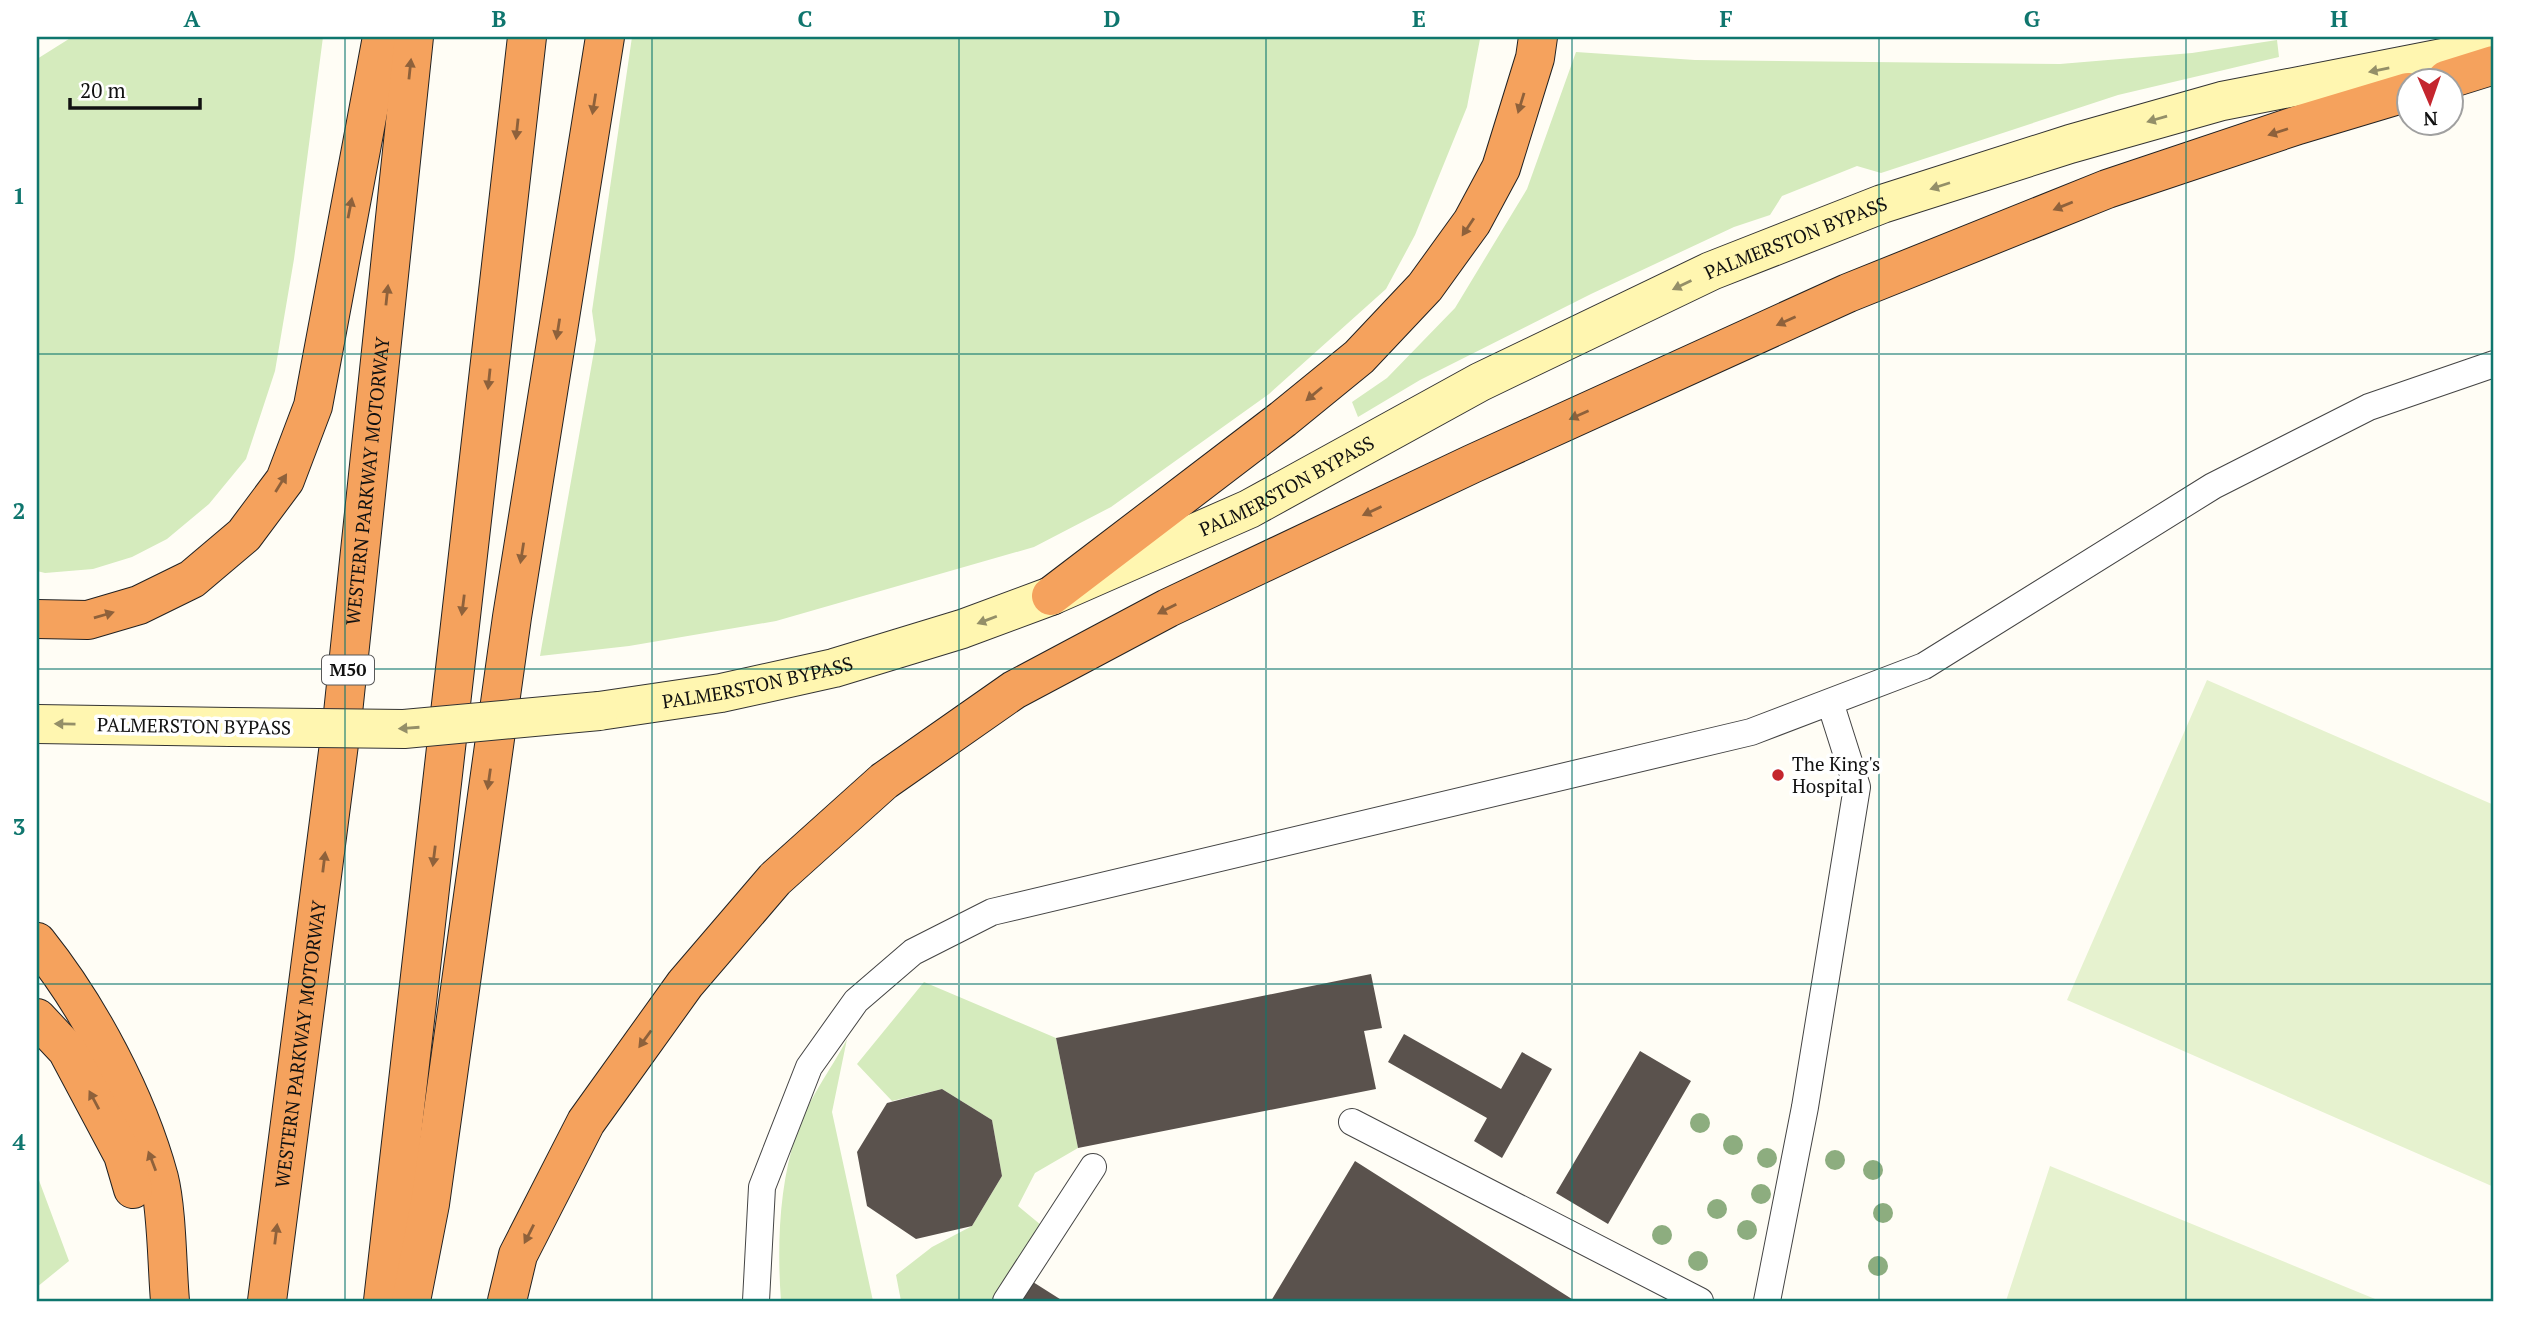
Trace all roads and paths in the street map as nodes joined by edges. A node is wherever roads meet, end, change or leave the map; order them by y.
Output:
1 (382, 37) edge
2 (414, 37) edge
3 (527, 37) edge
4 (605, 37) edge
5 (1538, 37) edge
6 (2494, 48) edge
7 (2494, 65) edge
8 (2464, 74) edge
9 (2394, 97) edge
10 (2494, 364) edge
11 (1051, 596) junction
12 (37, 619) edge
13 (1830, 702) junction
14 (37, 723) edge
15 (37, 942) edge
16 (37, 1018) edge
17 (1352, 1122) dead end
18 (1093, 1167) dead end
19 (168, 1301) edge
20 (267, 1301) edge
21 (383, 1301) edge
22 (411, 1301) edge
23 (507, 1301) edge
24 (756, 1301) edge
25 (1006, 1301) edge
26 (1700, 1301) edge
27 (1767, 1301) edge

12 -> 1 highway
20 -> 2 highway, WESTERN PARKWAY MOTORWAY / M50
3 -> 21 highway
4 -> 22 highway
5 -> 11 highway
6 -> 11 main road, PALMERSTON BYPASS
7 - 8 highway
9 -> 23 highway
10 - 13 lane
11 -> 14 main road, PALMERSTON BYPASS, bridge
13 - 24 lane
13 - 27 lane
19 -> 15 highway
19 -> 16 highway
17 - 26 lane
18 - 25 lane

